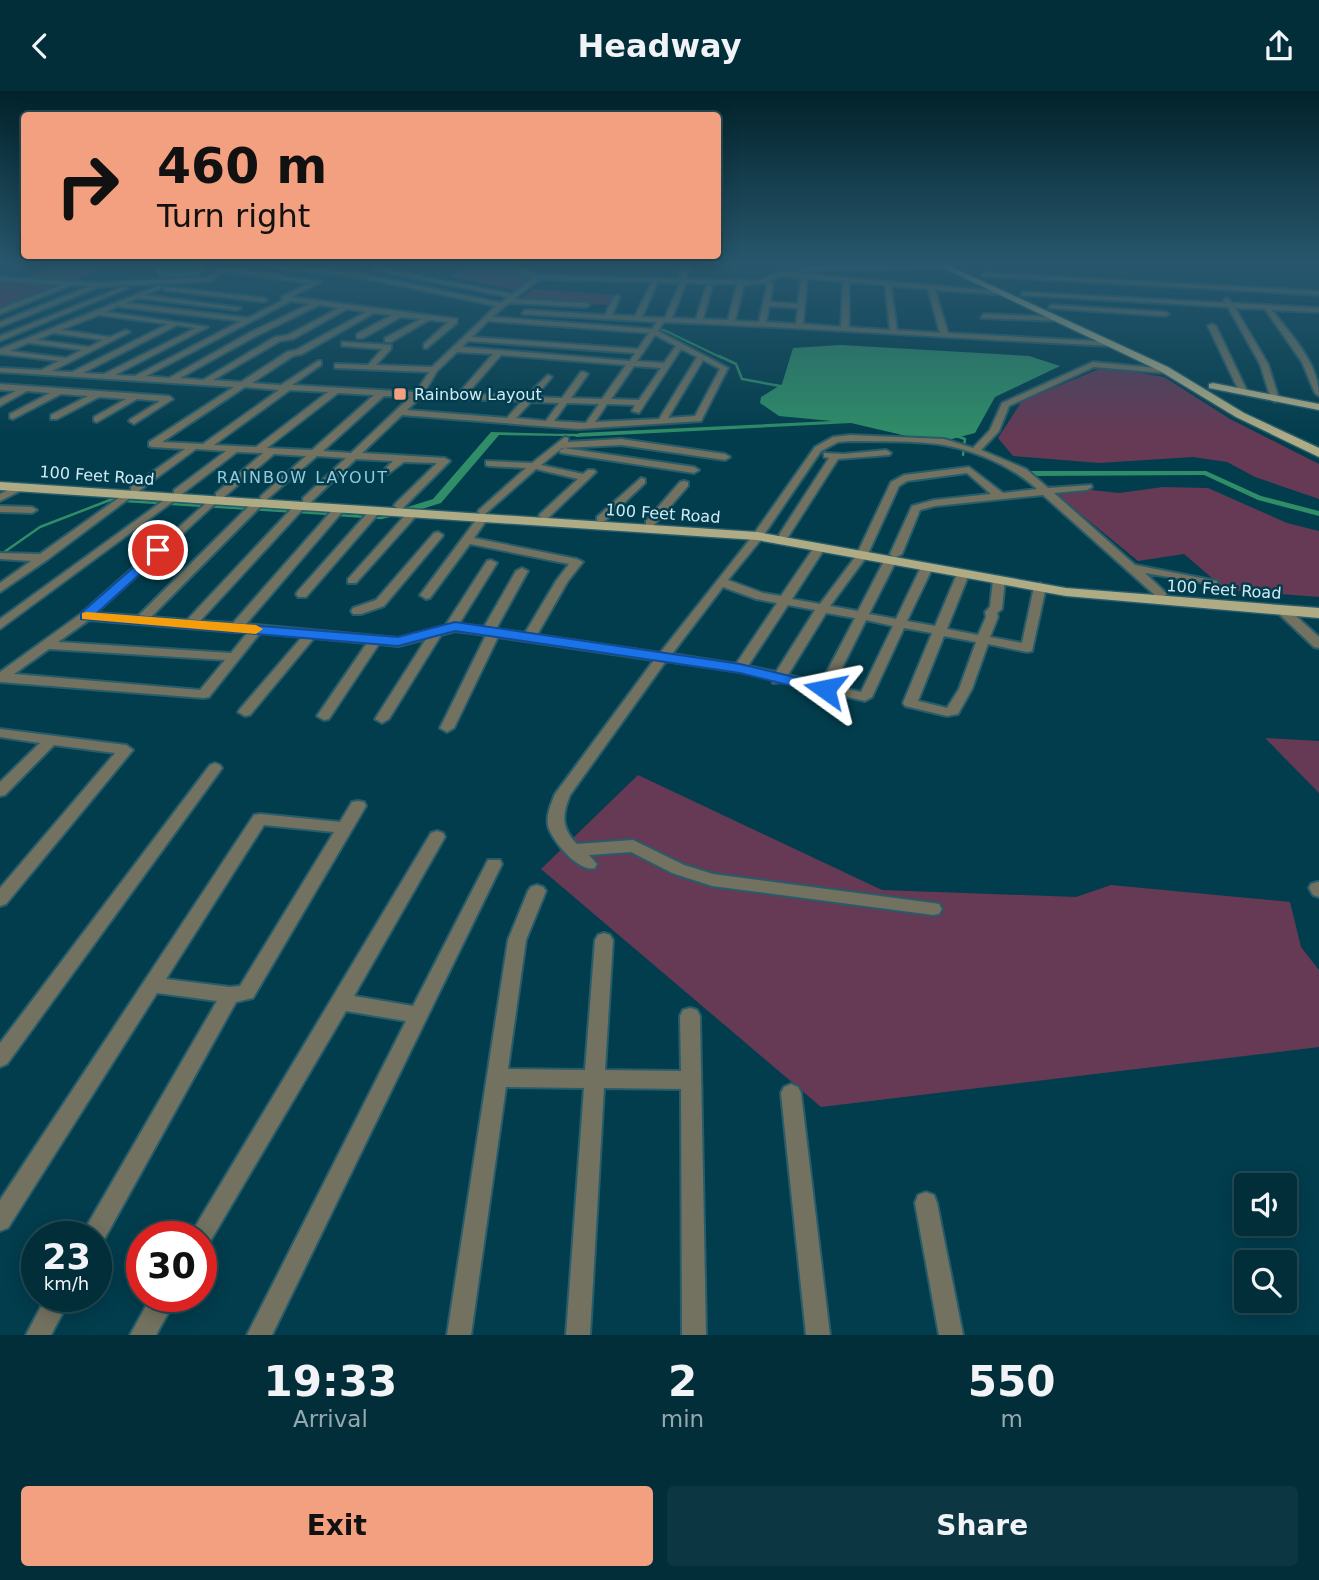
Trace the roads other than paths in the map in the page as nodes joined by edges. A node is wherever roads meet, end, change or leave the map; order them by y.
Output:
1 (41, 321) edge
2 (78, 321) edge
3 (152, 321) edge
4 (162, 321) edge
5 (249, 321) edge
6 (281, 321) edge
7 (320, 321) edge
8 (354, 321) edge
9 (387, 321) edge
10 (422, 321) edge
11 (454, 321) edge
12 (485, 321) edge
13 (526, 321) edge
14 (552, 321) edge
15 (664, 321) edge
16 (701, 321) edge
17 (845, 321) edge
18 (893, 321) edge
19 (940, 321) edge
20 (985, 321) edge
21 (1063, 321) edge
22 (1080, 321) edge
23 (1240, 321) edge
24 (1277, 321) edge
25 (731, 322) joint
26 (176, 323) junction
27 (762, 323) joint
28 (800, 324) joint
29 (0, 326) edge
30 (1212, 326) dead end
31 (845, 328) junction
32 (21, 329) junction
33 (51, 331) junction
34 (653, 331) junction
35 (228, 332) junction
36 (894, 333) junction
37 (253, 335) junction
38 (360, 336) dead end
39 (945, 337) junction
40 (0, 339) edge
41 (111, 339) junction
42 (278, 339) junction
43 (467, 339) junction
44 (990, 339) junction
45 (388, 340) dead end
46 (27, 341) junction
47 (645, 342) junction
48 (345, 344) dead end
49 (1112, 344) junction
50 (680, 345) junction
51 (427, 346) dead end
52 (90, 349) junction
53 (456, 349) junction
54 (639, 351) junction
55 (0, 352) edge
56 (499, 353) junction
57 (701, 356) junction
58 (67, 360) junction
59 (318, 363) dead end
60 (631, 364) junction
61 (338, 366) dead end
62 (665, 366) junction
63 (370, 367) junction
64 (0, 370) edge
65 (434, 370) junction
66 (1166, 371) junction
67 (42, 373) junction
68 (584, 374) dead end
69 (73, 375) junction
70 (105, 377) junction
71 (548, 377) dead end
72 (135, 379) junction
73 (168, 382) junction
74 (202, 384) junction
75 (241, 386) junction
76 (1213, 386) junction
77 (0, 387) edge
78 (285, 388) junction
79 (25, 389) junction
80 (60, 391) junction
81 (335, 391) junction
82 (1243, 391) junction
83 (382, 393) junction
84 (1319, 393) edge
85 (97, 394) junction
86 (418, 395) junction
87 (135, 396) junction
88 (457, 396) junction
89 (489, 397) junction
90 (1276, 398) junction
91 (528, 399) junction
92 (566, 400) junction
93 (603, 402) junction
94 (0, 403) edge
95 (640, 403) junction
96 (1319, 407) edge
97 (400, 412) junction
98 (434, 415) junction
99 (13, 416) dead end
100 (54, 417) dead end
101 (469, 418) junction
102 (97, 419) dead end
103 (134, 421) dead end
104 (508, 422) junction
105 (661, 422) junction
106 (628, 424) junction
107 (547, 425) junction
108 (576, 430) junction
109 (1319, 443) edge
110 (201, 446) junction
111 (556, 447) junction
112 (236, 448) junction
113 (260, 449) junction
114 (273, 450) junction
115 (975, 451) junction
116 (313, 453) junction
117 (816, 453) junction
118 (886, 453) dead end
119 (1319, 453) edge
120 (356, 455) junction
121 (725, 457) dead end
122 (402, 458) junction
123 (834, 458) dead end
124 (489, 463) dead end
125 (534, 466) junction
126 (694, 470) dead end
127 (388, 471) dead end
128 (0, 480) edge
129 (641, 481) dead end
130 (684, 484) dead end
131 (0, 487) edge
132 (1087, 487) dead end
133 (18, 488) junction
134 (131, 492) junction
135 (1047, 492) junction
136 (174, 495) junction
137 (999, 495) junction
138 (0, 498) edge
139 (216, 498) junction
140 (262, 501) junction
141 (304, 503) junction
142 (399, 506) junction
143 (377, 508) junction
144 (0, 509) edge
145 (339, 509) junction
146 (32, 510) dead end
147 (442, 512) junction
148 (412, 514) junction
149 (483, 515) junction
150 (544, 516) junction
151 (601, 519) junction
152 (650, 523) junction
153 (759, 533) junction
154 (438, 535) dead end
155 (784, 535) junction
156 (467, 540) junction
157 (820, 548) junction
158 (863, 552) junction
159 (0, 556) edge
160 (43, 558) junction
161 (893, 558) junction
162 (491, 563) dead end
163 (927, 567) junction
164 (1133, 568) junction
165 (522, 571) dead end
166 (963, 573) junction
167 (999, 580) junction
168 (352, 581) dead end
169 (722, 582) junction
170 (1213, 583) dead end
171 (1040, 587) junction
172 (0, 588) edge
173 (302, 594) dead end
174 (1161, 594) junction
175 (426, 595) dead end
176 (784, 601) junction
177 (1319, 605) edge
178 (822, 609) junction
179 (1282, 610) junction
180 (357, 611) dead end
181 (1319, 613) edge
182 (86, 616) junction
183 (860, 617) junction
184 (141, 620) junction
185 (190, 624) junction
186 (900, 624) junction
187 (0, 625) edge
188 (236, 628) junction
189 (257, 629) junction
190 (443, 630) junction
191 (939, 631) junction
192 (491, 632) junction
193 (312, 634) junction
194 (529, 637) junction
195 (981, 639) junction
196 (375, 640) junction
197 (1319, 644) edge
198 (46, 645) junction
199 (234, 657) junction
200 (664, 657) junction
201 (740, 669) junction
202 (1, 677) edge
203 (778, 680) junction
204 (825, 689) junction
205 (245, 712) dead end
206 (324, 716) dead end
207 (382, 719) dead end
208 (447, 728) dead end
209 (0, 733) edge
210 (51, 740) junction
211 (215, 768) dead end
212 (0, 791) edge
213 (358, 806) dead end
214 (345, 828) junction
215 (438, 837) dead end
216 (573, 850) junction
217 (494, 864) dead end
218 (589, 865) dead end
219 (537, 891) dead end
220 (0, 900) edge
221 (933, 909) dead end
222 (604, 940) dead end
223 (152, 985) junction
224 (230, 995) junction
225 (341, 1002) junction
226 (418, 1015) junction
227 (690, 1016) dead end
228 (0, 1058) edge
229 (497, 1078) junction
230 (595, 1079) junction
231 (691, 1080) junction
232 (792, 1093) dead end
233 (926, 1203) dead end
234 (0, 1220) edge
235 (102, 1221) edge
236 (210, 1221) edge
237 (51, 1312) edge
238 (156, 1312) edge
239 (38, 1335) edge
240 (142, 1335) edge
241 (259, 1335) edge
242 (459, 1335) edge
243 (579, 1335) edge
244 (694, 1335) edge
245 (818, 1335) edge
246 (951, 1335) edge

1 - 32 street
2 - 33 street
3 - 41 street
4 - 26 street
5 - 35 street
6 - 37 street
7 - 42 street
8 - 75 street
9 - 38 street
10 - 45 street
11 - 51 street
12 - 43 street
13 - 47 street
14 - 34 street
15 - 34 street
16 - 25 street
17 - 31 street
18 - 36 street
19 - 39 street
20 - 44 street
21 - 49 main road
22 - 76 main road
23 - 90 street
24 - 84 street
25 - 27 street
26 - 69 street
26 - 70 street
27 - 28 street
28 - 31 street
29 - 32 street
30 - 82 street
31 - 36 street
32 - 40 street
33 - 41 street
33 - 46 street
34 - 47 street
34 - 50 street
35 - 37 street
35 - 72 street
36 - 39 street
37 - 42 street
37 - 73 street
39 - 44 street
41 - 52 street
42 - 74 street
43 - 53 street
43 - 54 street
44 - 49 street
46 - 52 street
46 - 55 street
47 - 54 street
48 - 63 street
49 - 66 main road
50 - 57 street
50 - 62 street
52 - 58 street
53 - 56 street
53 - 65 street
54 - 60 street
55 - 58 street
56 - 60 street
56 - 88 street
57 - 105 street
57 - 105 street
58 - 67 street
59 - 78 street
60 - 62 street
60 - 93 street
61 - 63 street
62 - 95 street
63 - 65 street
64 - 67 street
65 - 86 street
66 - 115 street
66 - 119 main road
67 - 69 street
68 - 92 street
69 - 70 street
70 - 72 street
71 - 91 street
72 - 73 street
73 - 74 street
74 - 75 street
75 - 78 street
75 - 110 street
76 - 82 main road
76 - 109 main road
77 - 79 street
78 - 81 street
78 - 110 street
79 - 80 street
79 - 94 street
80 - 85 street
80 - 99 street
81 - 83 street
81 - 113 street
82 - 90 main road
83 - 86 street
83 - 116 street
85 - 87 street
85 - 100 street
86 - 88 street
86 - 97 street
87 - 102 street
87 - 103 street
88 - 89 street
88 - 98 street
89 - 91 street
89 - 101 street
90 - 96 main road
91 - 92 street
91 - 104 street
92 - 93 street
92 - 107 street
93 - 95 street
93 - 108 street
95 - 106 street
97 - 98 street
97 - 120 street
98 - 101 street
101 - 104 street
104 - 107 street
105 - 106 street
106 - 108 street
107 - 108 street
108 - 111 street
110 - 112 street
110 - 134 street
111 - 121 street
111 - 125 street
111 - 126 street
112 - 113 street
112 - 136 street
113 - 114 street
114 - 116 street
114 - 139 street
115 - 117 street
115 - 135 street
116 - 120 street
116 - 140 street
117 - 118 street
117 - 153 street
120 - 122 street
120 - 141 street
122 - 127 street
122 - 142 street
123 - 155 street
124 - 125 street
125 - 149 street
125 - 150 street
128 - 134 main road, 100 Feet Road
129 - 151 street
130 - 152 street
131 - 133 main road, 100 Feet Road
132 - 135 street
133 - 134 main road, 100 Feet Road
133 - 138 street
134 - 136 main road, 100 Feet Road
134 - 160 street
135 - 137 street
135 - 164 street
136 - 139 main road, 100 Feet Road
136 - 187 street
137 - 158 street
137 - 161 street
139 - 140 main road, 100 Feet Road
139 - 182 street
140 - 141 main road, 100 Feet Road
140 - 184 street
141 - 143 main road, 100 Feet Road
141 - 145 main road, 100 Feet Road
141 - 185 street
142 - 143 main road, 100 Feet Road
142 - 147 main road, 100 Feet Road
143 - 145 main road, 100 Feet Road
143 - 148 main road, 100 Feet Road
143 - 173 street
144 - 146 street
145 - 188 street
147 - 148 main road, 100 Feet Road
147 - 149 main road, 100 Feet Road
148 - 168 street
149 - 150 main road, 100 Feet Road
149 - 153 main road, 100 Feet Road
149 - 156 street
150 - 151 main road, 100 Feet Road
151 - 152 main road, 100 Feet Road
152 - 153 main road, 100 Feet Road
153 - 155 main road, 100 Feet Road
153 - 157 main road, 100 Feet Road
153 - 169 street
154 - 180 street
155 - 158 main road, 100 Feet Road
156 - 175 street
156 - 194 street
157 - 158 main road, 100 Feet Road
157 - 176 street
158 - 161 main road, 100 Feet Road
158 - 178 street
159 - 160 street
160 - 172 street
161 - 163 main road, 100 Feet Road
161 - 174 main road, 100 Feet Road
161 - 183 street
162 - 190 street
163 - 166 main road, 100 Feet Road
163 - 186 street
164 - 170 street
164 - 174 street
165 - 192 street
166 - 167 main road, 100 Feet Road
166 - 191 street
167 - 171 main road, 100 Feet Road
167 - 195 street
169 - 176 street
169 - 200 street
171 - 179 main road, 100 Feet Road
171 - 195 street
174 - 177 main road, 100 Feet Road
176 - 178 street
176 - 201 street
178 - 183 street
178 - 203 street
179 - 181 main road, 100 Feet Road
179 - 197 street
182 - 184 street
182 - 198 street
183 - 186 street
183 - 204 street
184 - 185 street
185 - 188 street
186 - 191 street
186 - 204 street
188 - 189 street
189 - 193 street
189 - 199 street
190 - 192 street
190 - 196 street
190 - 207 street
191 - 195 street
191 - 195 street
192 - 194 street
192 - 208 street
193 - 196 street
193 - 205 street
194 - 200 street
196 - 206 street
198 - 199 street
198 - 202 street
199 - 202 street
200 - 201 street
200 - 216 street
201 - 203 street
203 - 204 street
209 - 210 street
210 - 212 street
210 - 220 street
211 - 228 street
213 - 214 street
214 - 223 street
214 - 224 street
215 - 225 street
216 - 218 street
216 - 221 street
217 - 226 street
219 - 229 street
222 - 230 street
223 - 224 street
223 - 234 street
224 - 235 street
225 - 226 street
225 - 236 street
226 - 241 street
227 - 231 street
229 - 230 street
229 - 242 street
230 - 231 street
230 - 243 street
231 - 244 street
232 - 245 street
233 - 246 street
237 - 239 street
238 - 240 street

